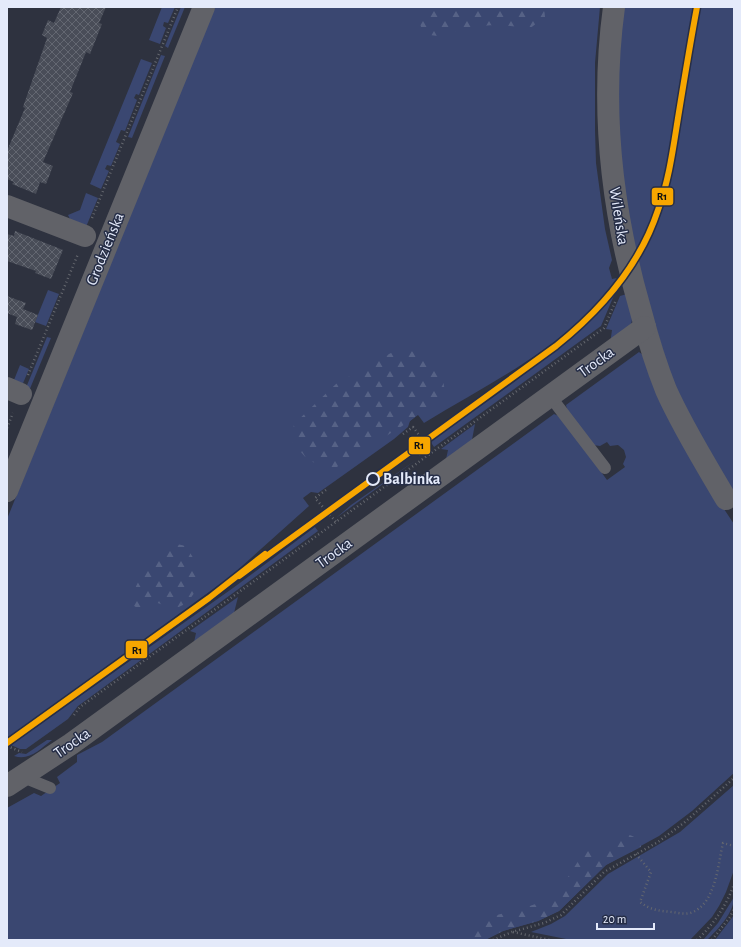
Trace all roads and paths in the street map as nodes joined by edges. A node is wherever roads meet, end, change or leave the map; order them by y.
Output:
1 (204, 7) edge
2 (614, 7) edge
3 (7, 206) edge
4 (85, 236) joint
5 (107, 244) junction
6 (618, 294) dead end
7 (645, 327) junction
8 (14, 391) edge
9 (550, 396) junction
10 (43, 402) junction
11 (403, 434) dead end
12 (429, 448) junction
13 (432, 452) junction
14 (419, 455) dead end
15 (605, 468) dead end
16 (7, 490) edge
17 (326, 490) dead end
18 (726, 499) dead end
19 (337, 523) junction
20 (70, 720) dead end
21 (7, 746) edge
22 (27, 750) dead end
23 (12, 778) edge
24 (734, 778) edge
25 (50, 788) dead end
26 (734, 846) edge
27 (636, 854) junction
28 (734, 884) edge
29 (734, 908) edge
30 (512, 932) junction
31 (493, 940) edge
32 (550, 940) edge
33 (697, 940) edge
34 (712, 940) edge

1 - 5 street, Grodzieńska
2 - 7 street, Wileńska
3 - 4 street
4 - 5 lane
5 - 10 street, Grodzieńska
6 - 13 path
7 - 9 street, Trocka
7 - 18 street, Wileńska
8 - 10 lane
9 - 15 lane
9 - 23 street, Trocka
10 - 16 street, Grodzieńska
11 - 12 path
12 - 13 path
12 - 14 path
13 - 19 path
17 - 19 path
19 - 20 path
21 - 22 path
23 - 25 lane
24 - 27 path
26 - 27 path
27 - 30 path
28 - 33 path
29 - 34 path
30 - 31 path
30 - 32 path

